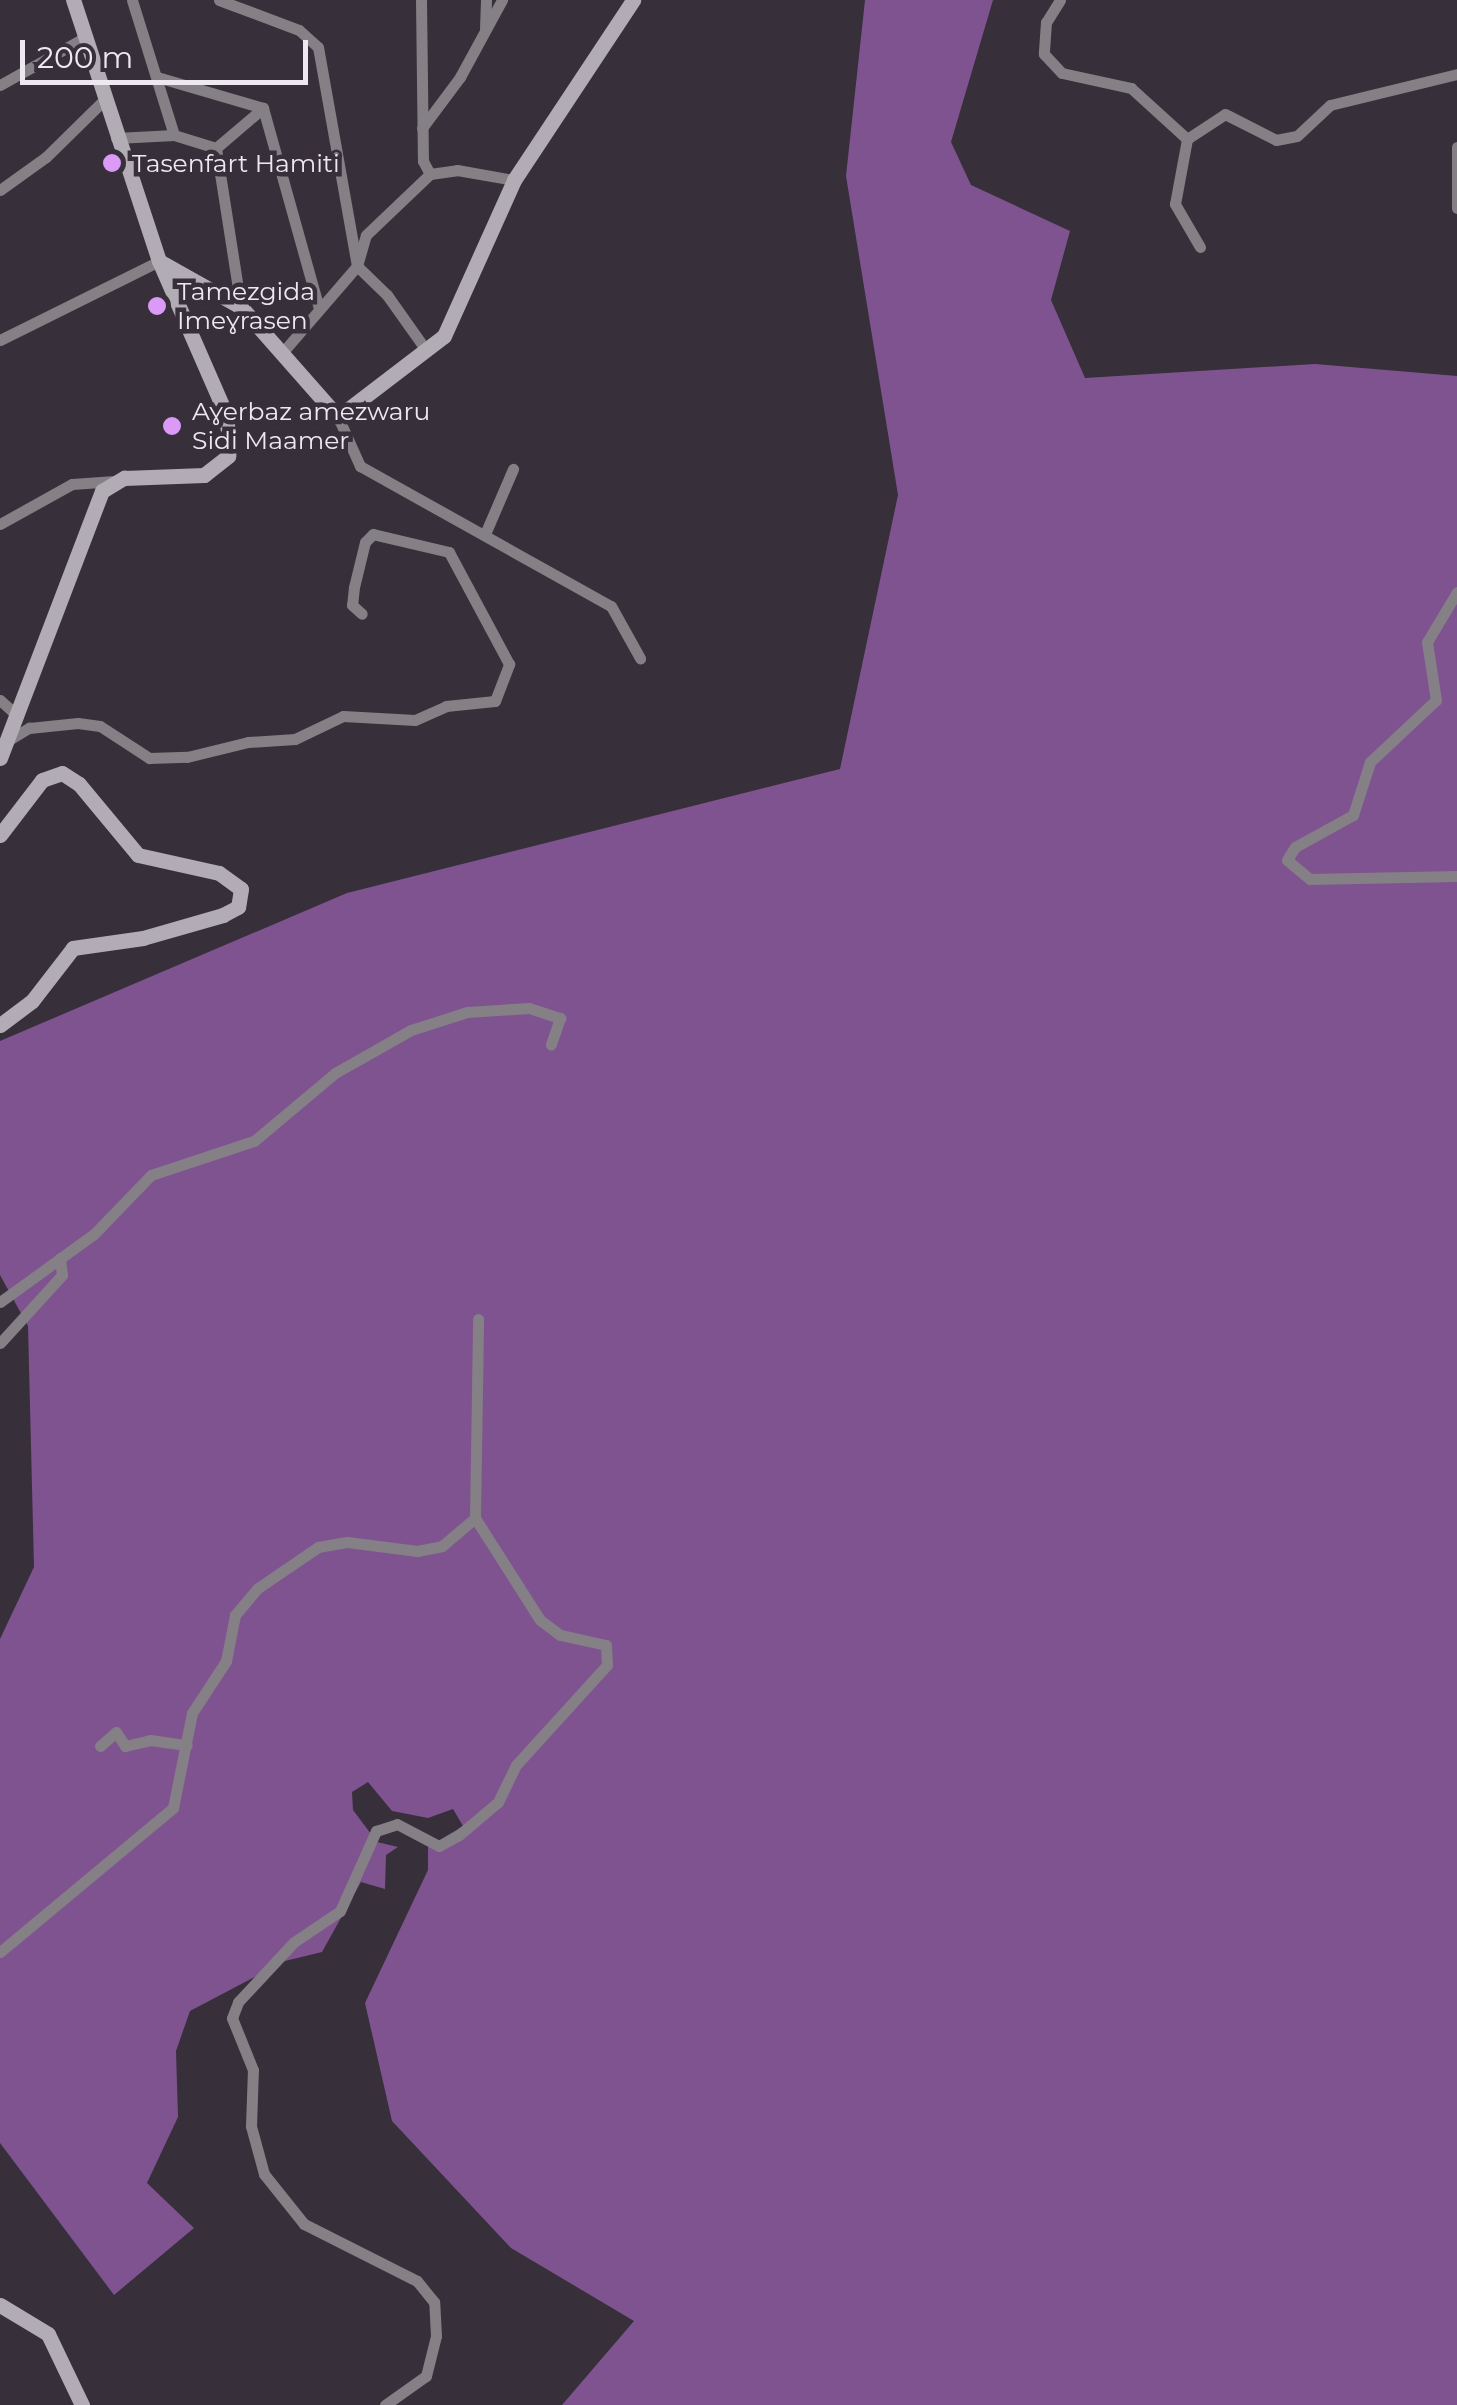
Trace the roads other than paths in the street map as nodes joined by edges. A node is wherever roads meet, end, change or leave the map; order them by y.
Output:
1 (73, 0) edge
2 (132, 0) edge
3 (220, 0) edge
4 (248, 0) edge
5 (420, 0) edge
6 (486, 0) edge
7 (502, 0) edge
8 (633, 0) edge
9 (1060, 0) edge
10 (237, 9) junction
11 (485, 33) junction
12 (84, 38) junction
13 (1457, 74) edge
14 (158, 77) junction
15 (0, 85) edge
16 (104, 100) junction
17 (263, 108) junction
18 (422, 128) junction
19 (174, 134) junction
20 (116, 138) junction
21 (1187, 139) junction
22 (1457, 147) edge
23 (216, 148) junction
24 (430, 174) junction
25 (514, 180) junction
26 (0, 190) edge
27 (1457, 208) edge
28 (1200, 246) dead end
29 (160, 261) junction
30 (356, 266) junction
31 (241, 306) junction
32 (319, 308) junction
33 (0, 340) edge
34 (426, 350) junction
35 (282, 353) junction
36 (338, 417) junction
37 (513, 469) dead end
38 (112, 481) junction
39 (0, 524) edge
40 (484, 534) junction
41 (1457, 592) edge
42 (362, 614) dead end
43 (640, 658) dead end
44 (0, 700) edge
45 (18, 716) junction
46 (7, 741) junction
47 (0, 758) edge
48 (0, 836) edge
49 (1457, 876) edge
50 (0, 1024) edge
51 (551, 1044) dead end
52 (60, 1258) junction
53 (0, 1302) edge
54 (478, 1319) dead end
55 (0, 1344) edge
56 (476, 1518) junction
57 (187, 1745) junction
58 (100, 1746) dead end
59 (0, 1952) edge
60 (0, 2305) edge
61 (82, 2405) edge
62 (385, 2405) edge

1 - 12 main road
2 - 14 street
3 - 10 street
4 - 10 street
5 - 18 street
6 - 11 street
7 - 11 street
8 - 25 main road
9 - 21 street
10 - 30 street
11 - 18 street
12 - 15 street
12 - 16 main road
13 - 21 street
14 - 17 street
14 - 19 street
16 - 20 main road
16 - 26 street
17 - 23 street
17 - 32 street
18 - 24 street
19 - 20 street
19 - 23 street
20 - 29 main road
21 - 28 street
22 - 27 street
23 - 31 street
24 - 25 street
24 - 30 street
25 - 34 main road
29 - 31 main road
29 - 33 street
29 - 38 main road
30 - 32 street
30 - 34 street
31 - 35 main road
32 - 35 street
34 - 36 main road
35 - 36 main road
36 - 40 street
37 - 40 street
38 - 39 street
38 - 45 main road
40 - 43 street
41 - 49 street
42 - 46 street
44 - 45 street
45 - 46 main road
46 - 47 main road
48 - 50 main road
51 - 52 street
52 - 53 street
52 - 55 street
54 - 56 street
56 - 57 street
56 - 62 street
57 - 58 street
57 - 59 street
60 - 61 main road

